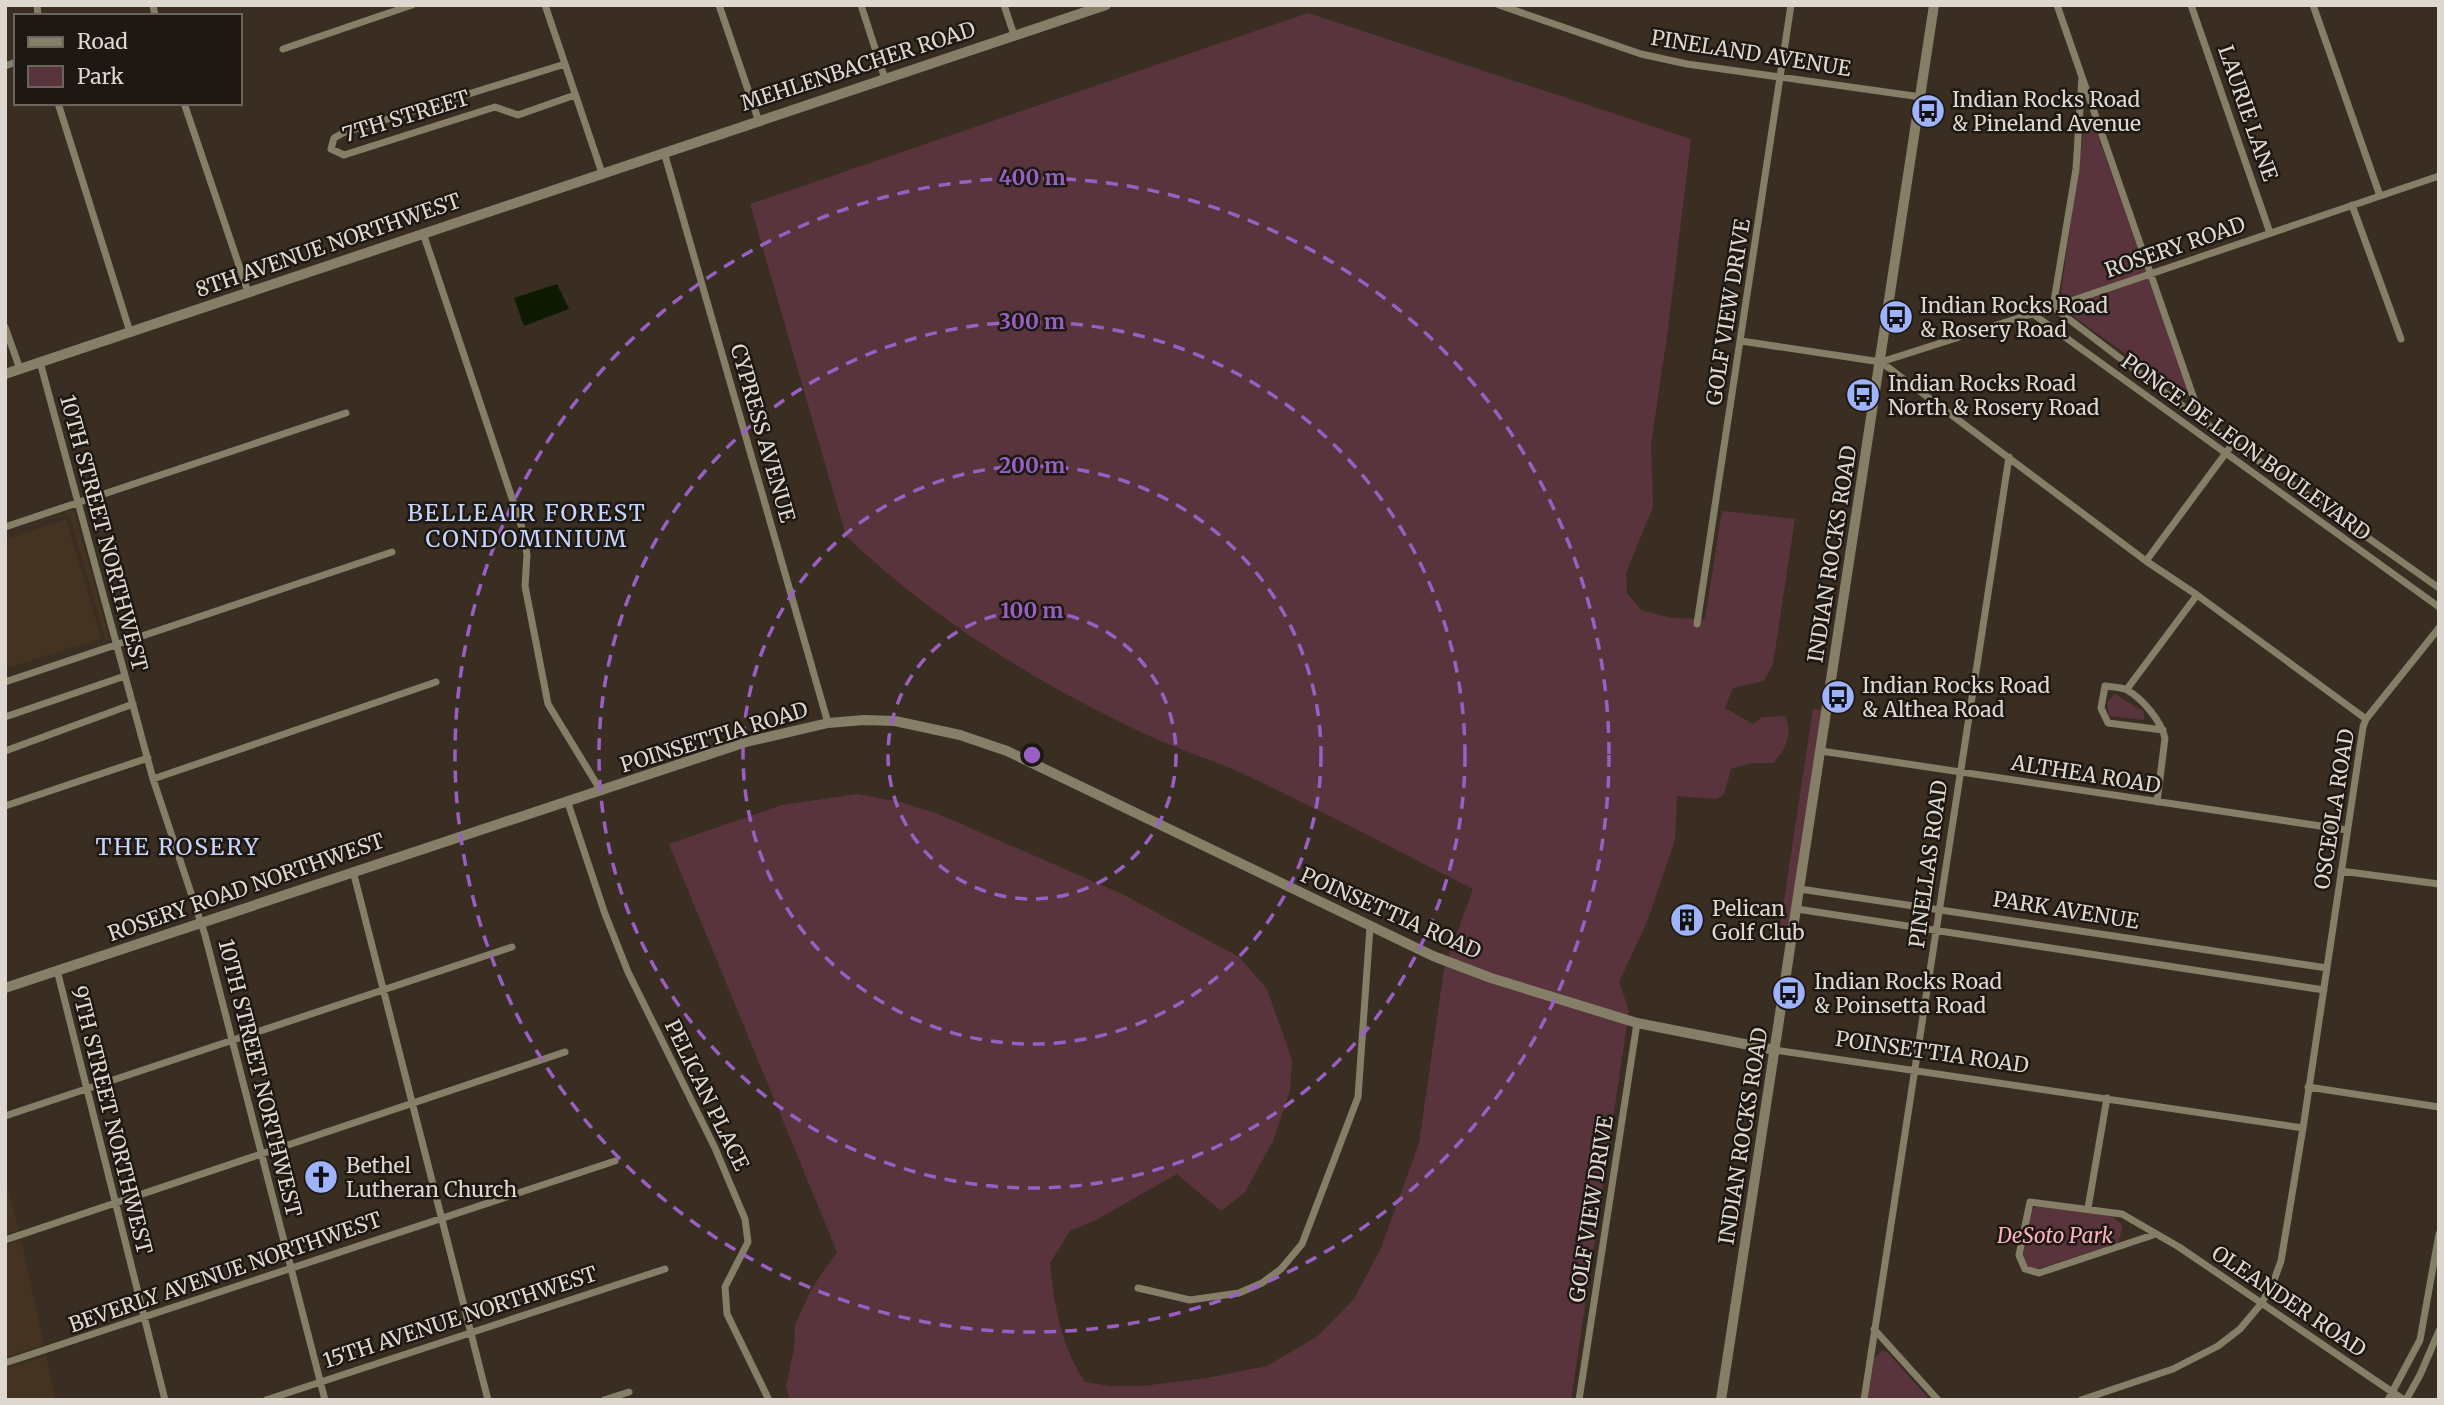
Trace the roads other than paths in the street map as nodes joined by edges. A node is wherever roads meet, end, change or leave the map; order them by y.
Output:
1 (412, 5) edge
2 (545, 5) edge
3 (719, 5) edge
4 (861, 5) edge
5 (1004, 5) edge
6 (1105, 5) edge
7 (1499, 5) edge
8 (1791, 5) edge
9 (1934, 5) edge
10 (2057, 5) edge
11 (2191, 5) edge
12 (2313, 5) edge
13 (1014, 35) junction
14 (283, 49) dead end
15 (565, 64) junction
16 (1780, 77) junction
17 (2082, 77) junction
18 (885, 79) junction
19 (575, 95) junction
20 (1921, 97) junction
21 (59, 105) edge
22 (185, 105) edge
23 (758, 119) junction
24 (663, 152) junction
25 (602, 173) junction
26 (2439, 176) edge
27 (2380, 196) junction
28 (2352, 205) junction
29 (423, 233) junction
30 (2270, 233) junction
31 (2152, 273) junction
32 (248, 292) junction
33 (2053, 307) junction
34 (2033, 314) junction
35 (5, 327) edge
36 (130, 332) junction
37 (2401, 339) dead end
38 (1741, 341) junction
39 (40, 362) junction
40 (1881, 362) junction
41 (20, 369) junction
42 (5, 374) edge
43 (346, 413) dead end
44 (2202, 420) junction
45 (2234, 442) junction
46 (2225, 454) junction
47 (2009, 457) junction
48 (78, 503) junction
49 (5, 527) edge
50 (392, 552) dead end
51 (2146, 561) junction
52 (2439, 588) edge
53 (2197, 595) junction
54 (2439, 607) edge
55 (1697, 624) dead end
56 (2439, 628) edge
57 (116, 644) junction
58 (125, 676) junction
59 (5, 682) edge
60 (436, 682) dead end
61 (2127, 689) junction
62 (133, 704) junction
63 (5, 717) edge
64 (2365, 719) junction
65 (828, 723) junction
66 (2163, 730) junction
67 (5, 751) edge
68 (1821, 751) junction
69 (148, 758) junction
70 (1960, 772) junction
71 (153, 779) junction
72 (601, 791) junction
73 (2157, 802) junction
74 (568, 803) junction
75 (5, 806) edge
76 (498, 823) joint
77 (2347, 830) junction
78 (353, 871) junction
79 (2341, 871) junction
80 (2439, 884) edge
81 (1800, 889) junction
82 (1940, 908) junction
83 (1797, 909) junction
84 (201, 922) junction
85 (1370, 927) junction
86 (1936, 932) junction
87 (512, 947) dead end
88 (2327, 968) junction
89 (57, 970) junction
90 (5, 988) edge
91 (384, 989) junction
92 (2323, 990) junction
93 (1637, 1024) junction
94 (232, 1039) junction
95 (1775, 1050) junction
96 (565, 1052) dead end
97 (1915, 1068) junction
98 (2308, 1087) junction
99 (87, 1090) junction
100 (2107, 1098) junction
101 (413, 1103) junction
102 (2439, 1107) edge
103 (5, 1116) edge
104 (2303, 1128) junction
105 (260, 1156) junction
106 (615, 1161) dead end
107 (115, 1204) junction
108 (2088, 1208) junction
109 (442, 1218) junction
110 (2153, 1234) junction
111 (2439, 1234) edge
112 (5, 1240) edge
113 (291, 1268) junction
114 (665, 1269) dead end
115 (1138, 1288) dead end
116 (2261, 1304) junction
117 (144, 1318) junction
118 (1874, 1329) junction
119 (470, 1331) junction
120 (2439, 1331) edge
121 (5, 1363) edge
122 (320, 1381) junction
123 (629, 1392) dead end
124 (2394, 1392) junction
125 (165, 1400) edge
126 (266, 1400) edge
127 (325, 1400) edge
128 (488, 1400) edge
129 (604, 1400) edge
130 (769, 1400) edge
131 (1579, 1400) edge
132 (1721, 1400) edge
133 (1864, 1400) edge
134 (1938, 1400) edge
135 (2081, 1400) edge
136 (2388, 1400) edge
137 (2405, 1400) edge

1 - 14 street
2 - 15 street
3 - 23 street
4 - 18 street
5 - 13 street
6 - 13 street, MEHLENBACHER ROAD
7 - 16 street, PINELAND AVENUE
8 - 16 street, GOLF VIEW DRIVE
9 - 20 street, INDIAN ROCKS ROAD
10 - 17 street
11 - 30 street, LAURIE LANE
12 - 27 street
13 - 18 street, MEHLENBACHER ROAD
15 - 19 street
15 - 19 street, 7TH STREET
16 - 20 street, PINELAND AVENUE
16 - 38 street, GOLF VIEW DRIVE
17 - 31 street
17 - 33 street
18 - 23 street, MEHLENBACHER ROAD
19 - 25 street
20 - 40 street, INDIAN ROCKS ROAD
21 - 36 street
22 - 32 street
23 - 24 street, MEHLENBACHER ROAD
24 - 25 street, 8TH AVENUE NORTHWEST
24 - 65 street, CYPRESS AVENUE
25 - 29 street, 8TH AVENUE NORTHWEST
26 - 27 street, ROSERY ROAD
27 - 28 street, ROSERY ROAD
28 - 30 street, ROSERY ROAD
28 - 37 street
29 - 32 street, 8TH AVENUE NORTHWEST
29 - 72 street
30 - 31 street, ROSERY ROAD
31 - 33 street, ROSERY ROAD
31 - 44 street
32 - 36 street, 8TH AVENUE NORTHWEST
33 - 34 street, ROSERY ROAD
33 - 44 street, PONCE DE LEON BOULEVARD
34 - 40 street, ROSERY ROAD
34 - 46 street, PONCE DE LEON BOULEVARD
35 - 41 street
36 - 39 street, 8TH AVENUE NORTHWEST
38 - 40 street, OSCEOLA ROAD
38 - 55 street, GOLF VIEW DRIVE
39 - 41 street, 8TH AVENUE NORTHWEST
39 - 48 street, 10TH STREET NORTHWEST
40 - 47 street, OSCEOLA ROAD
40 - 68 street, INDIAN ROCKS ROAD
41 - 42 street, 8TH AVENUE NORTHWEST
43 - 48 street
44 - 45 street, PONCE DE LEON BOULEVARD
45 - 46 street
45 - 52 street, PONCE DE LEON BOULEVARD
46 - 51 street
46 - 54 street, PONCE DE LEON BOULEVARD
47 - 51 street, OSCEOLA ROAD
47 - 70 street, PINELLAS ROAD
48 - 49 street
48 - 57 street, 10TH STREET NORTHWEST
50 - 57 street
51 - 53 street, OSCEOLA ROAD
53 - 61 street
53 - 64 street, OSCEOLA ROAD
56 - 64 street
57 - 58 street, 10TH STREET NORTHWEST
57 - 59 street
58 - 62 street, 10TH STREET NORTHWEST
58 - 63 street
60 - 71 street
61 - 66 street
61 - 66 street
62 - 67 street
62 - 69 street, 10TH STREET NORTHWEST
64 - 77 street, OSCEOLA ROAD
65 - 72 street, POINSETTIA ROAD
65 - 85 street, POINSETTIA ROAD
66 - 73 street
68 - 70 street, ALTHEA ROAD
68 - 81 street, INDIAN ROCKS ROAD
69 - 71 street, 10TH STREET NORTHWEST
69 - 75 street
70 - 73 street, ALTHEA ROAD
70 - 82 street, PINELLAS ROAD
71 - 84 street, 10TH STREET NORTHWEST
72 - 74 street, POINSETTIA ROAD
73 - 77 street, ALTHEA ROAD
74 - 76 street, POINSETTIA ROAD
74 - 130 street, PELICAN PLACE
76 - 78 street, ROSERY ROAD NORTHWEST
77 - 79 street, OSCEOLA ROAD
78 - 84 street, ROSERY ROAD NORTHWEST
78 - 91 street
79 - 80 street
79 - 88 street, OSCEOLA ROAD
81 - 82 street, PARK AVENUE
81 - 83 street, INDIAN ROCKS ROAD
82 - 86 street, PINELLAS ROAD
82 - 88 street, PARK AVENUE
83 - 86 street, PARK AVENUE
83 - 95 street, INDIAN ROCKS ROAD
84 - 89 street, ROSERY ROAD NORTHWEST
84 - 94 street, 10TH STREET NORTHWEST
85 - 93 street, POINSETTIA ROAD
85 - 115 street
86 - 92 street, PARK AVENUE
86 - 97 street, PINELLAS ROAD
87 - 91 street
88 - 92 street, OSCEOLA ROAD
89 - 90 street, ROSERY ROAD NORTHWEST
89 - 99 street, 9TH STREET NORTHWEST
91 - 94 street
91 - 101 street
92 - 98 street, OSCEOLA ROAD
93 - 95 street, POINSETTIA ROAD
93 - 131 street, GOLF VIEW DRIVE
94 - 99 street
94 - 105 street, 10TH STREET NORTHWEST
95 - 97 street, POINSETTIA ROAD
95 - 132 street, INDIAN ROCKS ROAD
96 - 101 street
97 - 100 street, POINSETTIA ROAD
97 - 118 street, PINELLAS ROAD
98 - 102 street
98 - 104 street, OSCEOLA ROAD
99 - 103 street
99 - 107 street, 9TH STREET NORTHWEST
100 - 104 street, POINSETTIA ROAD
100 - 108 street
101 - 105 street
101 - 109 street
104 - 116 street, OSCEOLA ROAD
105 - 107 street
105 - 113 street, 10TH STREET NORTHWEST
106 - 109 street, BEVERLY AVENUE NORTHWEST
107 - 112 street
107 - 117 street, 9TH STREET NORTHWEST
108 - 110 street, OLEANDER ROAD
108 - 110 street, OLEANDER ROAD
109 - 113 street, BEVERLY AVENUE NORTHWEST
109 - 119 street
110 - 116 street, OLEANDER ROAD
111 - 124 street
113 - 117 street, BEVERLY AVENUE NORTHWEST
113 - 122 street, 10TH STREET NORTHWEST
114 - 119 street, 15TH AVENUE NORTHWEST
116 - 124 street, OLEANDER ROAD
116 - 135 street, OSCEOLA ROAD
117 - 121 street, BEVERLY AVENUE NORTHWEST
117 - 125 street, 9TH STREET NORTHWEST
118 - 133 street, PINELLAS ROAD
118 - 134 street
119 - 122 street, 15TH AVENUE NORTHWEST
119 - 128 street
120 - 137 street
122 - 126 street, 15TH AVENUE NORTHWEST
122 - 127 street, 10TH STREET NORTHWEST
123 - 129 street
124 - 136 street
124 - 137 street, OLEANDER ROAD

